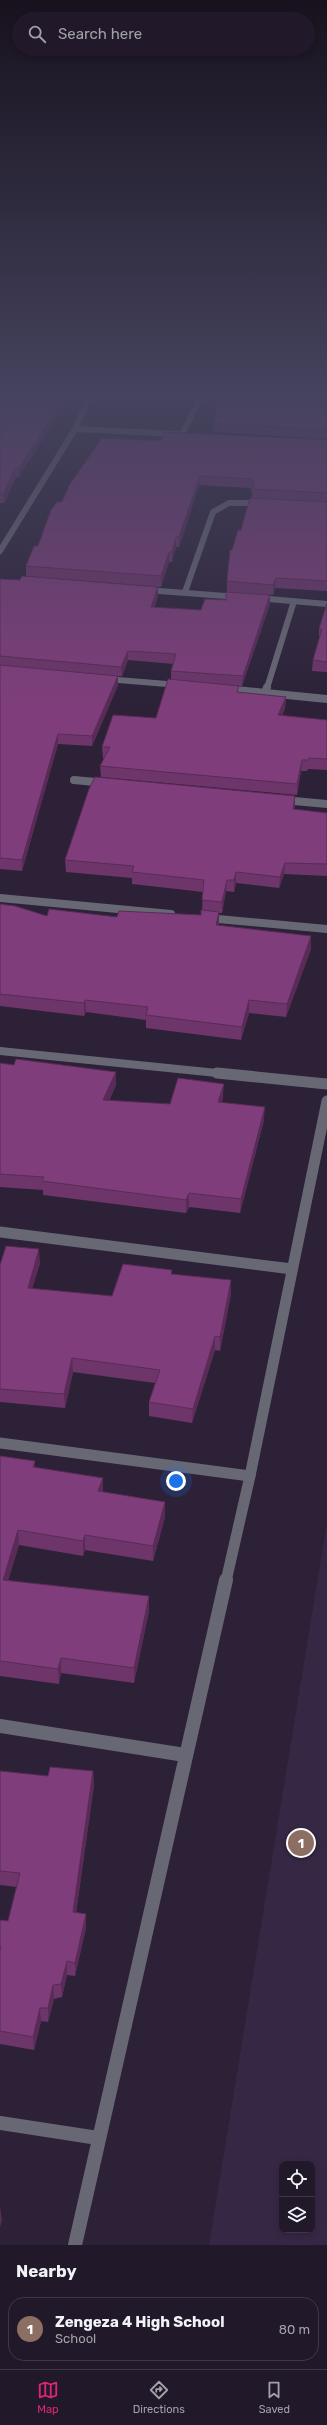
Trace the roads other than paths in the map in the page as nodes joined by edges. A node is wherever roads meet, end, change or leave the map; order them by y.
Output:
1 (32, 498) edge
2 (272, 504) edge
3 (0, 551) edge
4 (139, 589) edge
5 (185, 592) junction
6 (294, 601) junction
7 (327, 604) edge
8 (101, 678) edge
9 (187, 686) edge
10 (218, 688) edge
11 (265, 692) junction
12 (327, 699) edge
13 (74, 780) dead end
14 (114, 784) edge
15 (272, 798) edge
16 (327, 804) edge
17 (0, 898) edge
18 (179, 915) edge
19 (195, 916) edge
20 (327, 929) edge
21 (0, 1052) edge
22 (327, 1084) edge
23 (327, 1101) edge
24 (0, 1232) edge
25 (292, 1269) junction
26 (0, 1443) edge
27 (250, 1476) junction
28 (0, 1726) edge
29 (185, 1755) junction
30 (0, 2123) edge
31 (98, 2138) junction
32 (76, 2245) edge

1 - 3 street
2 - 5 street
4 - 5 street
5 - 6 street
6 - 7 street
6 - 11 street
8 - 9 street
10 - 11 street
11 - 12 street
13 - 14 street
15 - 16 street
17 - 18 street
19 - 20 street
21 - 22 street
23 - 25 street
24 - 25 street
25 - 27 street
26 - 27 street
27 - 29 street
28 - 29 street
29 - 31 street
30 - 31 street
31 - 32 street

